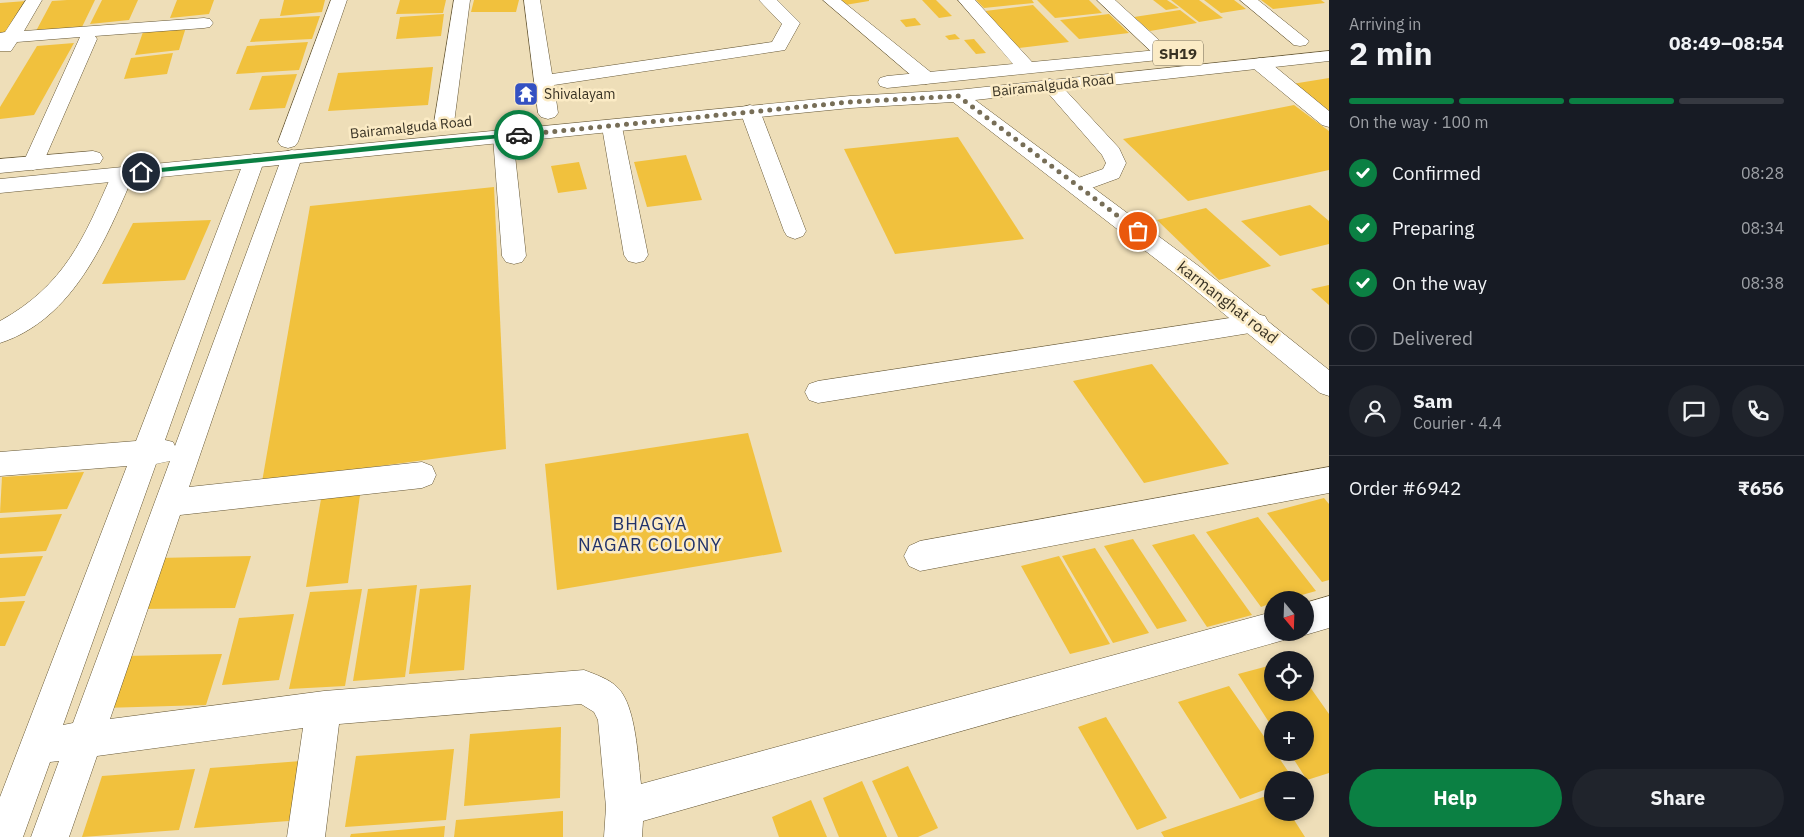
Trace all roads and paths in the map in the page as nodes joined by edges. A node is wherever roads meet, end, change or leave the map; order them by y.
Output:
1 (34, 0) edge
2 (339, 0) edge
3 (462, 0) edge
4 (532, 0) edge
5 (767, 0) edge
6 (830, 0) edge
7 (966, 0) edge
8 (1105, 0) edge
9 (1248, 0) edge
10 (204, 23) dead end
11 (5, 37) edge
12 (88, 39) dead end
13 (1319, 39) dead end
14 (1300, 41) junction
15 (1270, 44) dead end
16 (0, 55) edge
17 (1329, 56) edge
18 (1260, 64) junction
19 (1026, 68) junction
20 (926, 78) junction
21 (544, 82) junction
22 (1050, 86) junction
23 (958, 96) junction
24 (750, 111) junction
25 (574, 116) junction
26 (1329, 121) edge
27 (424, 125) dead end
28 (405, 128) dead end
29 (503, 137) junction
30 (290, 149) junction
31 (254, 161) junction
32 (33, 163) junction
33 (0, 166) edge
34 (123, 174) junction
35 (0, 186) edge
36 (1078, 186) junction
37 (795, 231) dead end
38 (636, 255) dead end
39 (514, 256) dead end
40 (1256, 323) junction
41 (0, 333) edge
42 (1329, 385) edge
43 (818, 392) dead end
44 (187, 450) junction
45 (147, 451) junction
46 (0, 464) edge
47 (422, 476) dead end
48 (1329, 480) edge
49 (168, 503) junction
50 (920, 556) dead end
51 (1329, 612) edge
52 (1314, 616) edge
53 (1264, 630) edge
54 (324, 708) junction
55 (84, 741) junction
56 (38, 746) junction
57 (624, 822) edge
58 (4, 837) edge
59 (50, 837) edge
60 (306, 837) edge

1 - 11 street
2 - 30 street
3 - 27 street, Bairamalguda Road
4 - 21 street
5 - 21 street
6 - 20 street
7 - 19 street
8 - 19 street, Bairamalguda Road / SH19
9 - 14 street
10 - 11 street
11 - 16 street
12 - 32 street
13 - 14 street
14 - 15 street
17 - 18 street, Bairamalguda Road / SH19
18 - 22 street, Bairamalguda Road / SH19
18 - 26 street
19 - 20 street, Bairamalguda Road / SH19
20 - 25 street, Bairamalguda Road / SH19
21 - 25 street
22 - 23 street, Bairamalguda Road / SH19
22 - 36 street
23 - 24 street, Bairamalguda Road / SH19
23 - 36 street, karmanghat road
24 - 25 street, Bairamalguda Road / SH19
24 - 37 street
25 - 29 street, Bairamalguda Road / SH19
25 - 38 street
28 - 30 street, Bairamalguda Road / SH19
29 - 30 street, Bairamalguda Road / SH19
29 - 39 street
30 - 31 street, Bairamalguda Road / SH19
30 - 32 street, Bairamalguda Road / SH19
30 - 44 street
31 - 34 street, Bairamalguda Road / SH19
31 - 45 street
32 - 33 street, Bairamalguda Road / SH19
34 - 35 street, Bairamalguda Road / SH19
34 - 41 street
36 - 40 street, karmanghat road
40 - 42 street, karmanghat road
40 - 43 street
44 - 45 street
44 - 49 street
45 - 46 street
45 - 56 street
47 - 49 street
48 - 50 street
49 - 55 street
51 - 52 street
53 - 57 street
54 - 55 street
54 - 57 street
54 - 60 street
55 - 56 street
55 - 59 street
56 - 58 street

